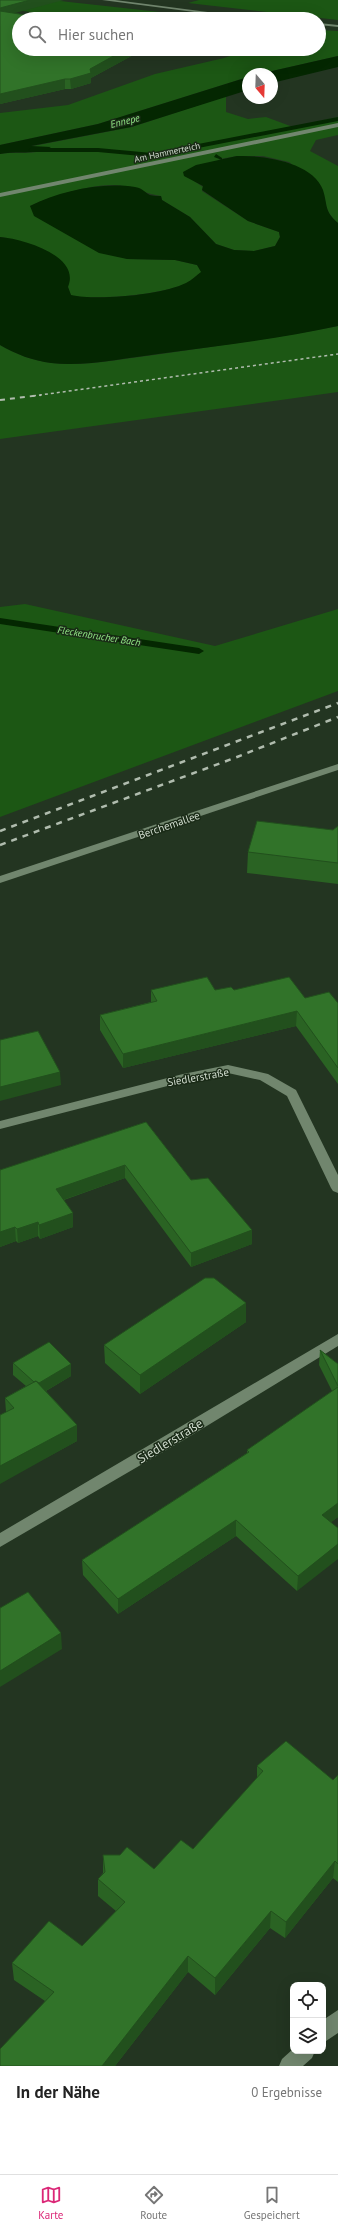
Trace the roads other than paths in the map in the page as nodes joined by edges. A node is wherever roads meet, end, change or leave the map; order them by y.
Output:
1 (104, 0) edge
2 (203, 12) edge
3 (326, 25) edge
4 (338, 26) edge
5 (338, 126) edge
6 (0, 195) edge
7 (338, 767) edge
8 (0, 880) edge
9 (0, 1125) edge
10 (338, 1188) edge
11 (338, 1339) edge
12 (0, 1541) edge
13 (338, 2020) edge
14 (326, 2030) edge
15 (302, 2054) edge
16 (290, 2066) edge

1 - 2 street
3 - 4 street
5 - 6 street, Am Hammerteich
7 - 8 street, Berchemallee
9 - 10 street, Siedlerstraße
11 - 12 street, Siedlerstraße
13 - 14 street
15 - 16 street

